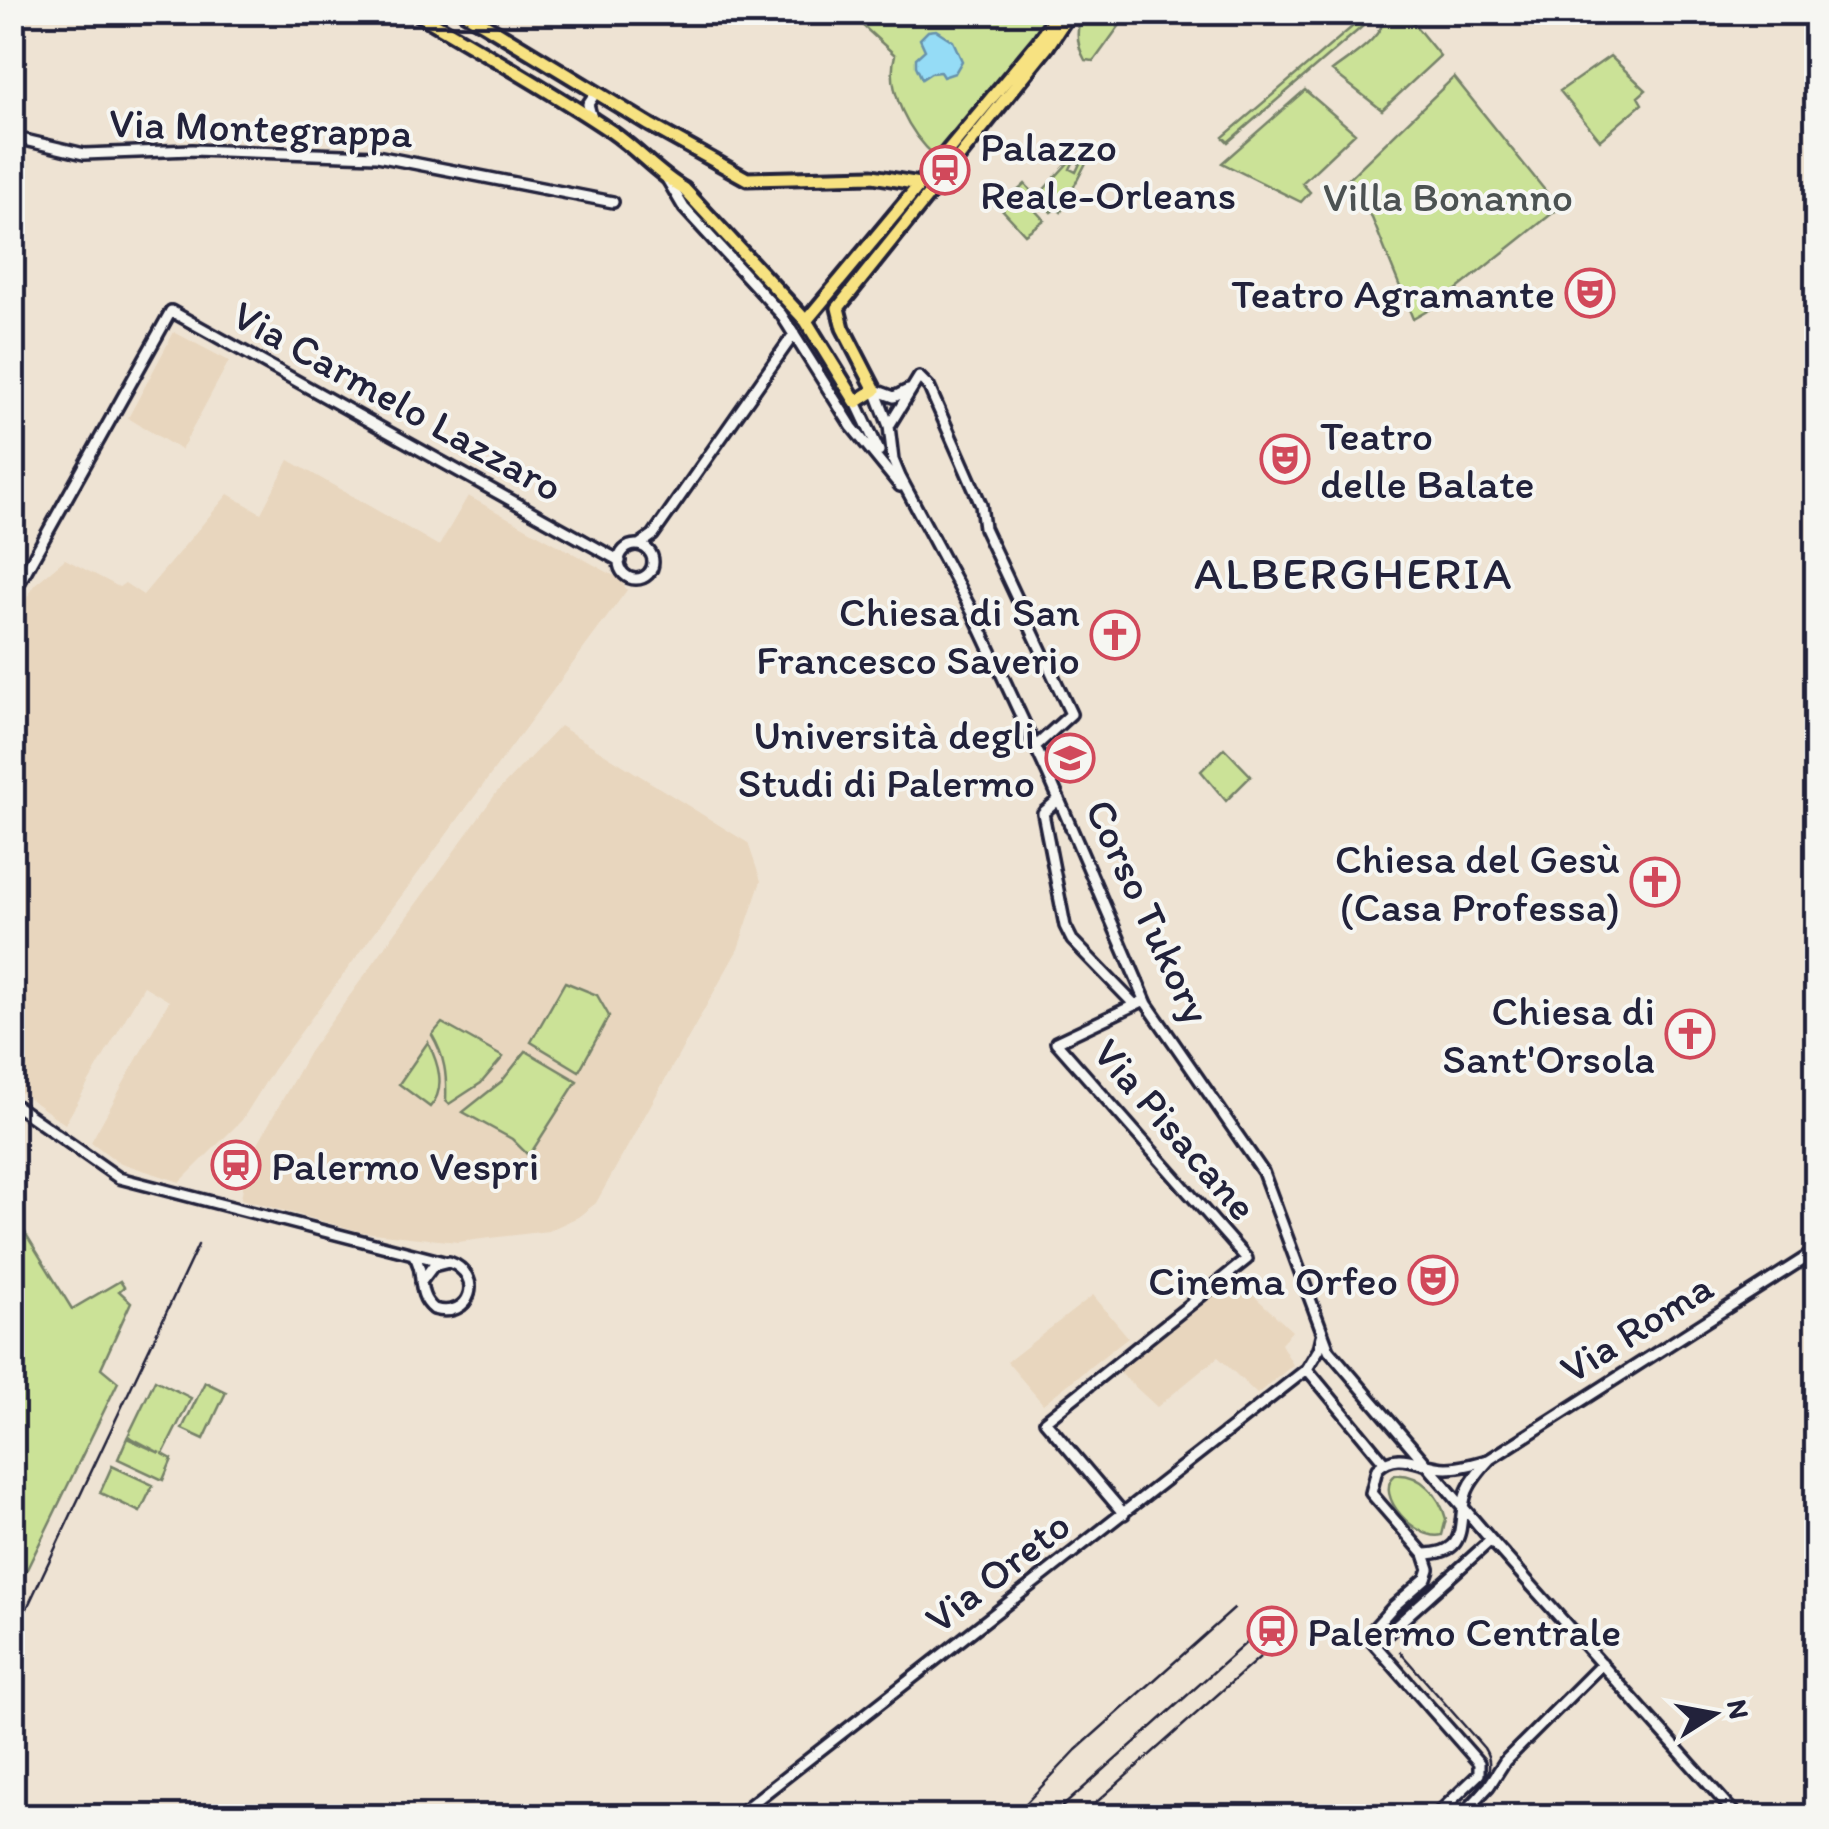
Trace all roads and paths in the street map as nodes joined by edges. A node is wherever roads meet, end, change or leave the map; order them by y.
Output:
1 (415, 12) edge
2 (464, 12) edge
3 (1058, 12) edge
4 (1070, 12) edge
5 (596, 92) junction
6 (592, 119) junction
7 (12, 137) edge
8 (667, 179) junction
9 (920, 184) junction
10 (613, 202) dead end
11 (806, 321) junction
12 (794, 334) junction
13 (910, 388) junction
14 (875, 390) junction
15 (856, 402) junction
16 (864, 416) junction
17 (890, 426) junction
18 (884, 462) junction
19 (910, 497) junction
20 (639, 545) junction
21 (622, 556) junction
22 (12, 596) edge
23 (1036, 746) junction
24 (1060, 799) junction
25 (1140, 1002) junction
26 (12, 1104) edge
27 (1816, 1250) edge
28 (411, 1252) junction
29 (444, 1262) junction
30 (421, 1282) junction
31 (1322, 1332) junction
32 (1307, 1368) junction
33 (1490, 1460) junction
34 (1384, 1462) junction
35 (1427, 1466) junction
36 (1463, 1508) junction
37 (1124, 1514) junction
38 (1491, 1540) junction
39 (1424, 1554) junction
40 (1375, 1645) junction
41 (1602, 1664) junction
42 (1505, 1761) junction
43 (1479, 1763) junction
44 (736, 1816) edge
45 (1434, 1816) edge
46 (1460, 1816) edge
47 (1737, 1816) edge

1 - 6 main road, Corso Tukory
2 - 5 main road
3 - 9 main road
4 - 14 main road, Corso Tukory
5 - 6 street
5 - 9 main road
6 - 8 main road, Corso Tukory
7 - 10 street, Via Montegrappa
8 - 11 main road, Corso Tukory
8 - 12 street, Corso Tukory
9 - 11 main road
11 - 15 main road, Corso Tukory
12 - 18 street, Corso Tukory
12 - 20 street
13 - 14 street
13 - 17 street
13 - 23 street
14 - 15 main road
14 - 17 street, Corso Tukory
15 - 16 street, Corso Tukory
16 - 17 street
16 - 18 street, Corso Tukory
17 - 19 street, Corso Tukory
18 - 19 street, Corso Tukory
19 - 23 street, Corso Tukory
20 - 21 street
20 - 21 street
21 - 22 street, Via Carmelo Lazzaro
23 - 24 street, Corso Tukory
24 - 25 street, Corso Tukory
24 - 25 street, Corso Tukory
25 - 31 street, Corso Tukory
25 - 37 street, Via Pisacane
26 - 28 street
27 - 33 street, Via Roma
28 - 29 street
28 - 30 street
29 - 30 street
29 - 30 street
31 - 32 street
31 - 35 street, Corso Tukory
32 - 34 street
32 - 37 street, Via Oreto
33 - 35 street
33 - 36 street
34 - 35 street
34 - 39 street
35 - 36 street, Corso Tukory
36 - 38 street, Corso Tukory
36 - 39 street
37 - 44 street, Via Oreto
38 - 40 street
38 - 41 street, Corso Tukory
39 - 40 street
40 - 43 street
41 - 42 street
41 - 47 street, Corso Tukory
42 - 43 street
42 - 46 street
43 - 45 street

